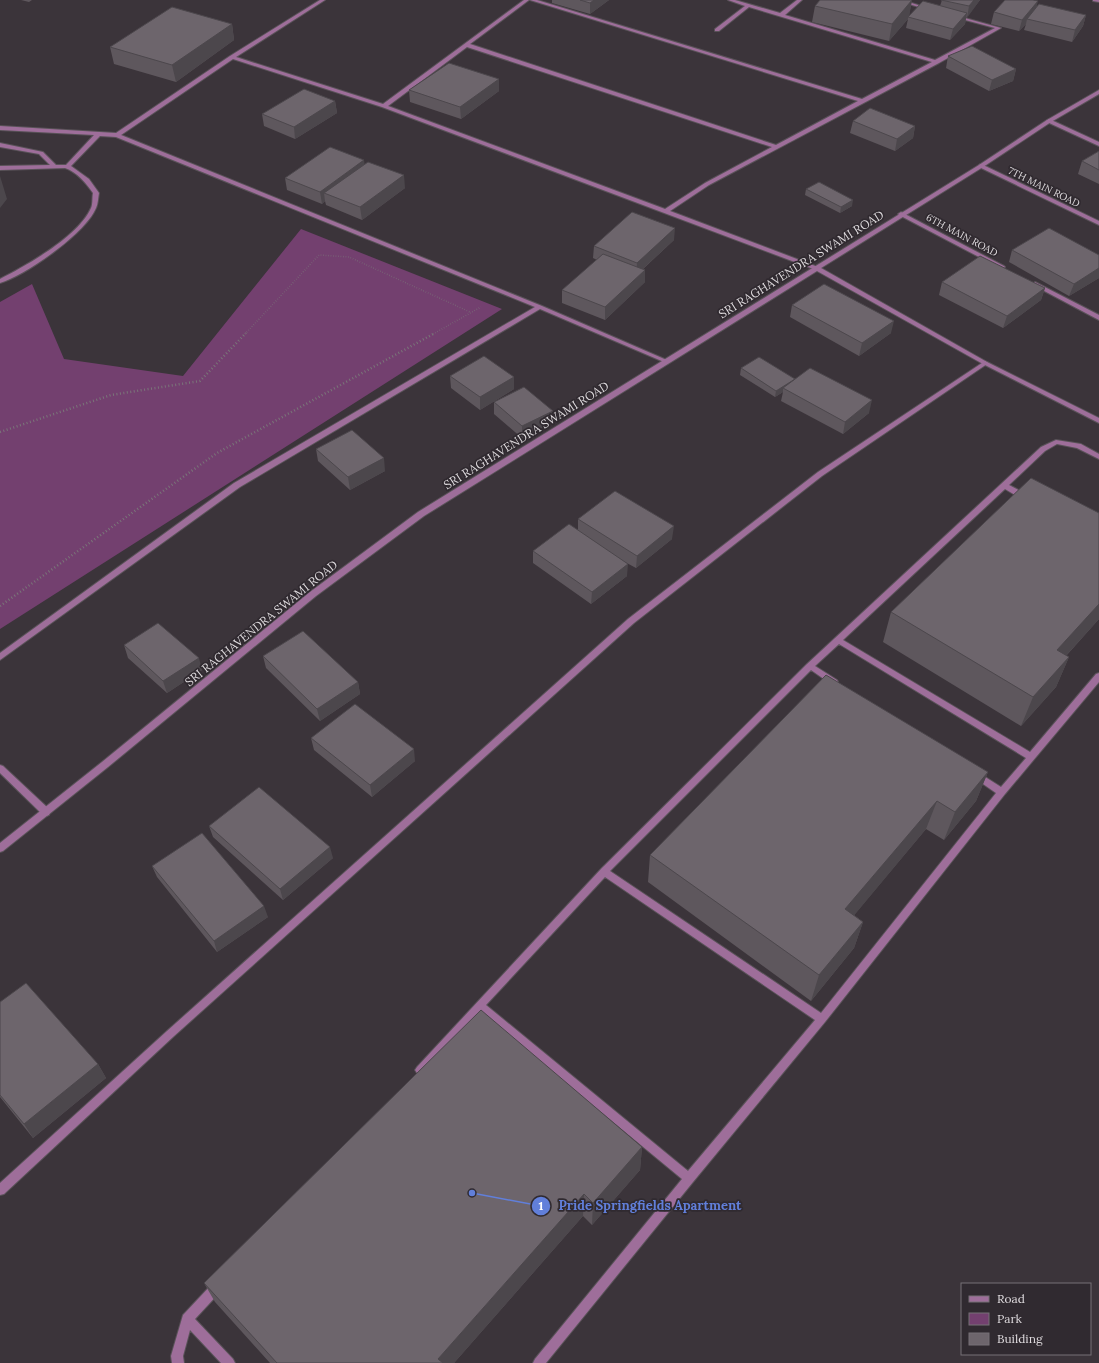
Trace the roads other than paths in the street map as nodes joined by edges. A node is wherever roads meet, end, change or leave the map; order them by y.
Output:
1 (323, 0) edge
2 (527, 0) edge
3 (532, 0) edge
4 (730, 0) edge
5 (800, 0) edge
6 (897, 0) edge
7 (1095, 0) edge
8 (1099, 1) edge
9 (748, 6) junction
10 (933, 10) edge
11 (948, 14) edge
12 (780, 16) junction
13 (717, 30) dead end
14 (467, 45) junction
15 (232, 57) junction
16 (936, 62) junction
17 (1099, 92) edge
18 (862, 101) junction
19 (384, 106) junction
20 (1049, 121) junction
21 (0, 128) edge
22 (98, 134) junction
23 (117, 135) junction
24 (1099, 144) edge
25 (0, 145) edge
26 (777, 147) junction
27 (981, 166) junction
28 (55, 167) junction
29 (67, 167) junction
30 (0, 168) edge
31 (666, 211) junction
32 (901, 214) junction
33 (1099, 223) edge
34 (816, 268) junction
35 (1007, 270) edge
36 (0, 281) edge
37 (1028, 281) edge
38 (540, 307) junction
39 (1099, 318) edge
40 (666, 361) junction
41 (985, 363) junction
42 (1099, 421) edge
43 (1099, 457) edge
44 (1004, 485) junction
45 (1031, 500) edge
46 (838, 640) junction
47 (0, 656) edge
48 (810, 666) junction
49 (1099, 676) edge
50 (843, 688) edge
51 (1032, 757) junction
52 (0, 768) edge
53 (969, 770) edge
54 (1002, 792) junction
55 (46, 812) junction
56 (0, 848) edge
57 (604, 872) junction
58 (480, 1006) junction
59 (822, 1019) junction
60 (414, 1076) edge
61 (689, 1178) junction
62 (0, 1190) edge
63 (225, 1278) edge
64 (187, 1319) junction
65 (178, 1363) edge
66 (229, 1363) edge
67 (539, 1363) edge

1 - 15 street
2 - 14 street
3 - 18 street
4 - 9 street
5 - 12 street
6 - 10 street
7 - 8 street
9 - 12 street
9 - 13 street
11 - 16 street
12 - 16 street
14 - 19 street
14 - 26 street
15 - 19 street
15 - 23 street
16 - 18 street
17 - 20 street, SRI RAGHAVENDRA SWAMI ROAD
18 - 26 street
19 - 31 street
20 - 24 street
20 - 27 street, SRI RAGHAVENDRA SWAMI ROAD
21 - 22 street
22 - 23 street
22 - 29 street
23 - 38 street
25 - 28 street
26 - 31 street
27 - 32 street, SRI RAGHAVENDRA SWAMI ROAD
27 - 33 street, 7TH MAIN ROAD
28 - 29 street
28 - 30 street
29 - 36 street
31 - 34 street
32 - 34 street, SRI RAGHAVENDRA SWAMI ROAD
32 - 35 street, 6TH MAIN ROAD
34 - 40 street, SRI RAGHAVENDRA SWAMI ROAD
34 - 41 street
37 - 39 street
38 - 40 street
38 - 47 street
40 - 55 street, SRI RAGHAVENDRA SWAMI ROAD
41 - 42 street
41 - 62 street
43 - 44 street
44 - 45 street
44 - 46 street
46 - 48 street
46 - 51 street
48 - 50 street
48 - 57 street
49 - 51 street
51 - 54 street
52 - 55 street
53 - 54 street
54 - 59 street
55 - 56 street, SRI RAGHAVENDRA SWAMI ROAD
57 - 58 street
57 - 59 street
58 - 60 street
58 - 61 street
59 - 61 street
61 - 67 street
63 - 64 street
64 - 65 street
64 - 66 street

